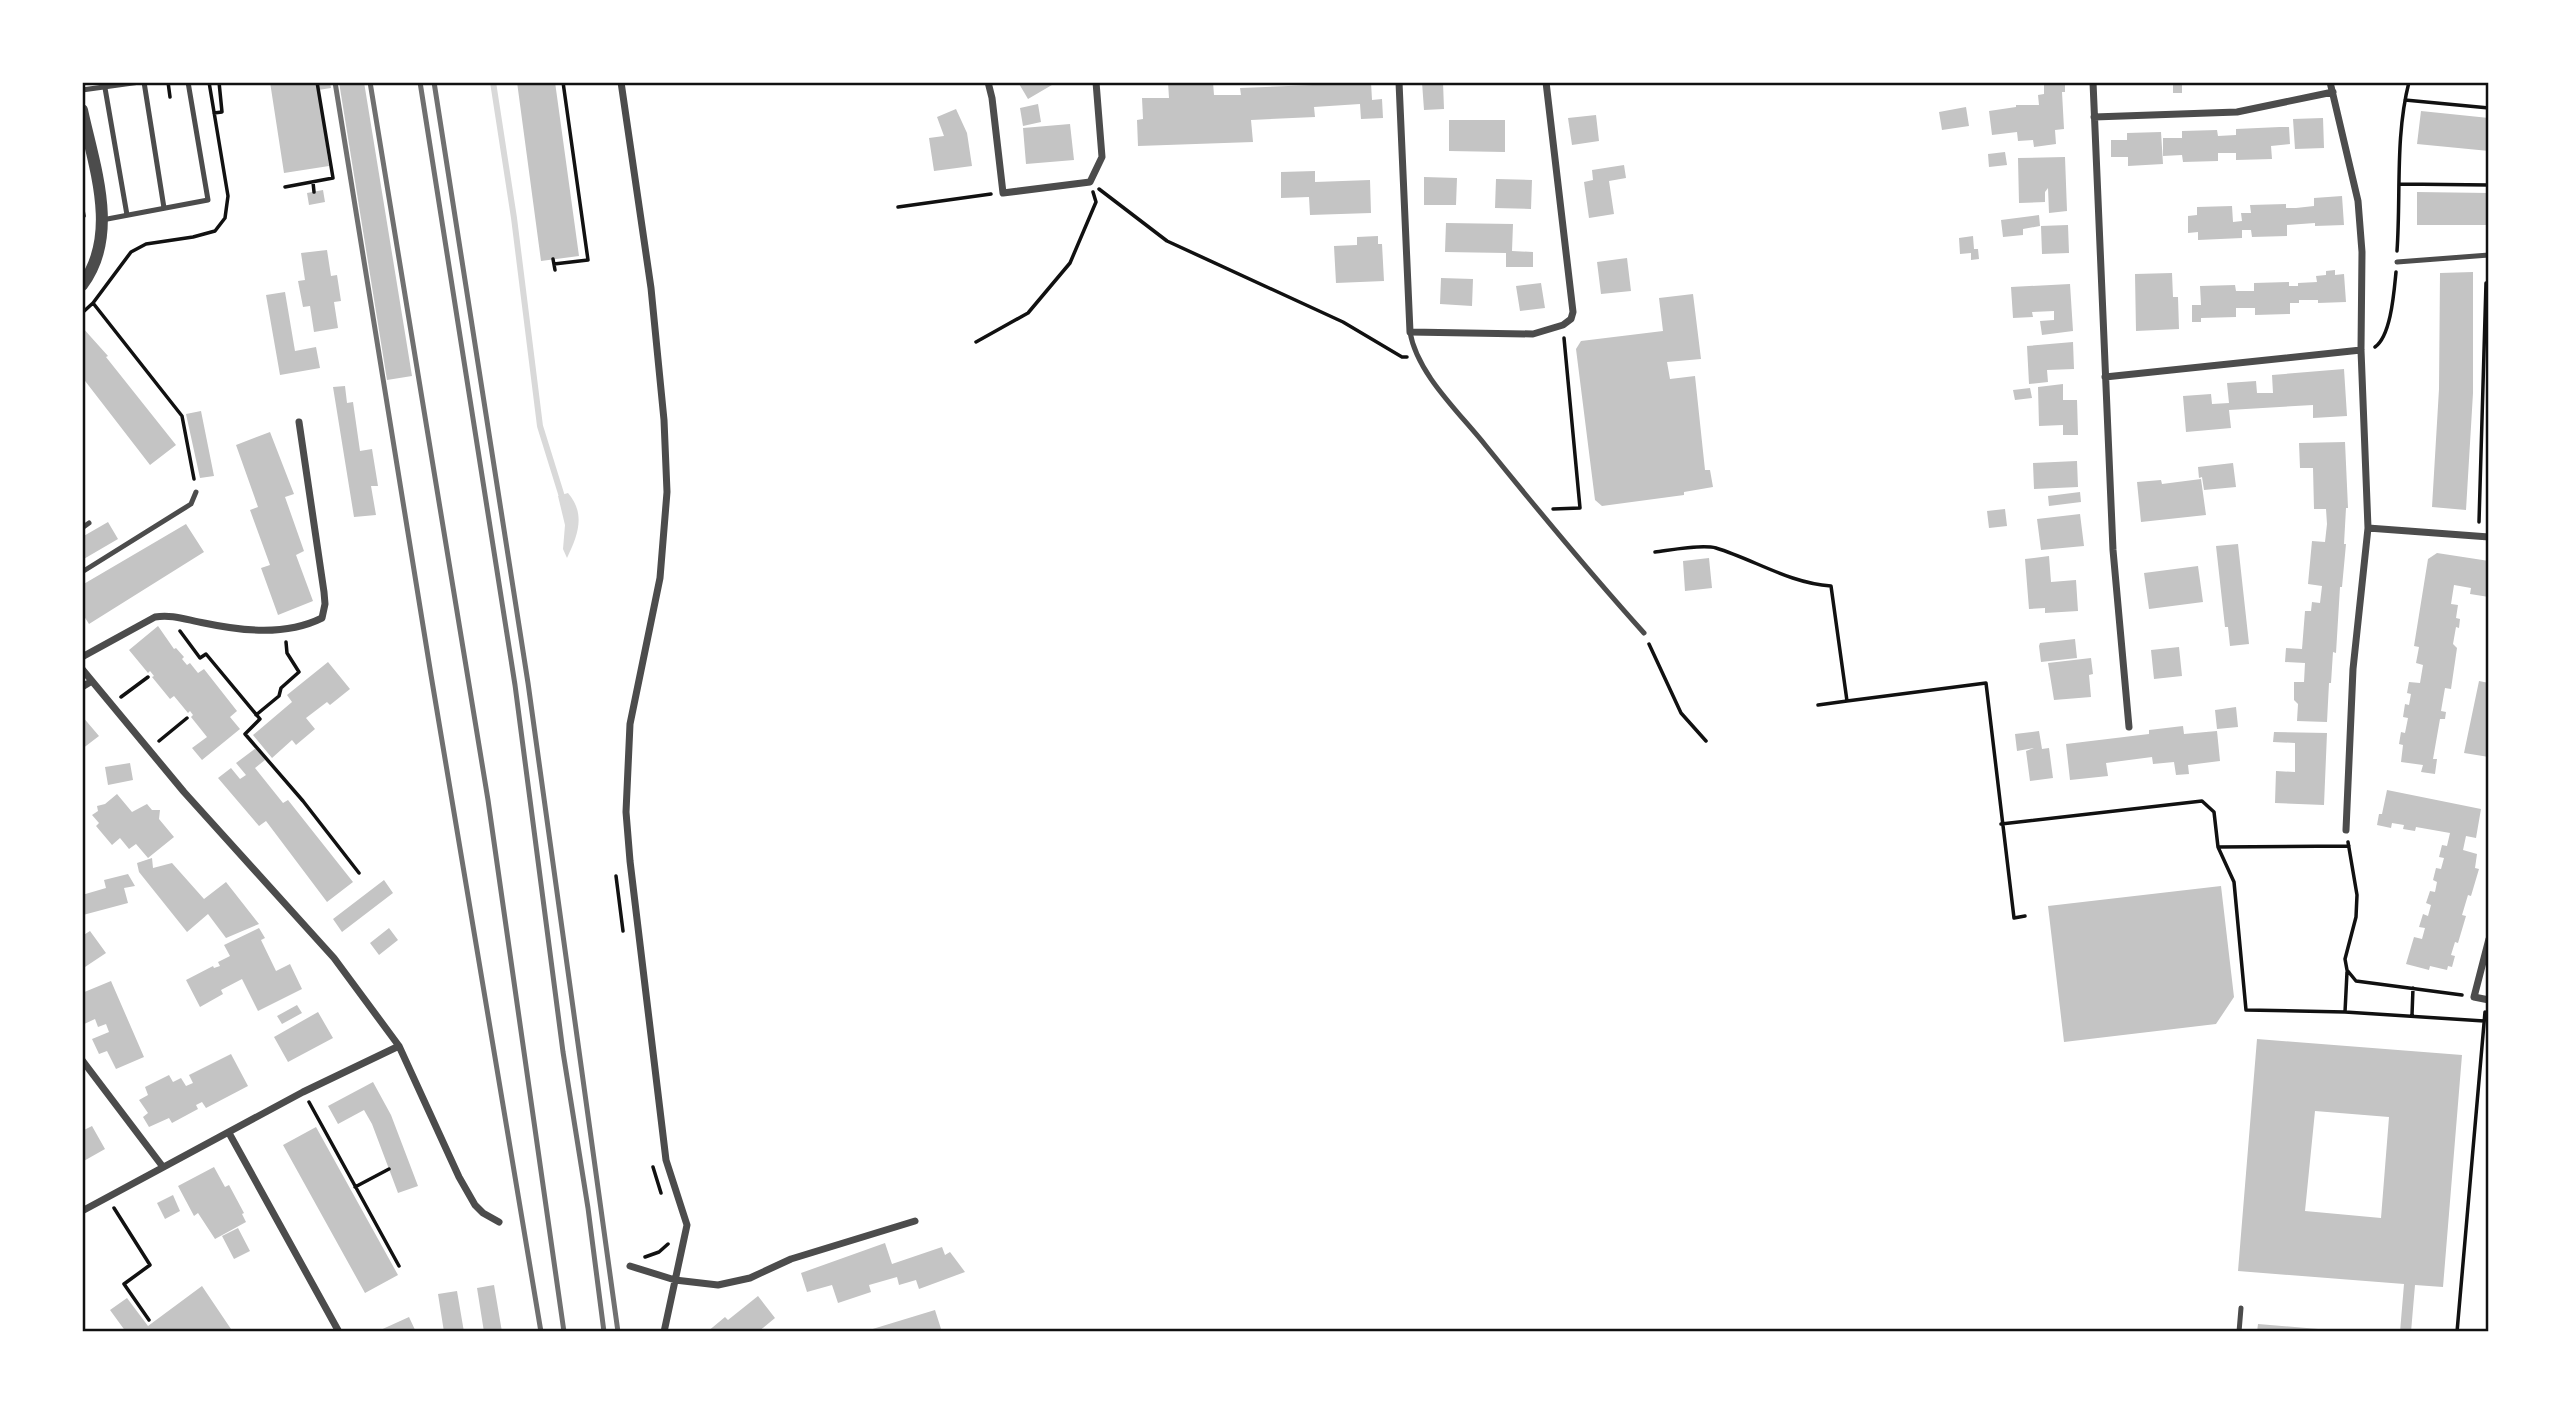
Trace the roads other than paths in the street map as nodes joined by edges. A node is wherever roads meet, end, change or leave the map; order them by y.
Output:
1 (142, 82) edge
2 (188, 82) edge
3 (621, 82) edge
4 (988, 82) edge
5 (1096, 82) edge
6 (1399, 82) edge
7 (1546, 82) edge
8 (2093, 82) edge
9 (2329, 82) edge
10 (105, 88) junction
11 (82, 90) edge
12 (2333, 92) junction
13 (82, 110) edge
14 (2094, 117) junction
15 (164, 208) junction
16 (127, 215) junction
17 (102, 219) junction
18 (2489, 255) edge
19 (2396, 262) road end
20 (82, 285) edge
21 (1410, 332) junction
22 (2361, 353) junction
23 (2105, 377) junction
24 (299, 422) dead end
25 (196, 492) road end
26 (89, 523) dead end
27 (82, 528) edge
28 (2368, 528) junction
29 (2489, 537) edge
30 (82, 572) edge
31 (1644, 633) road end
32 (82, 657) edge
33 (82, 669) edge
34 (92, 681) junction
35 (82, 687) edge
36 (2129, 727) dead end
37 (2347, 830) road end
38 (2489, 939) edge
39 (2487, 1000) edge
40 (399, 1045) junction
41 (82, 1060) edge
42 (229, 1133) junction
43 (163, 1167) junction
44 (82, 1210) edge
45 (915, 1221) dead end
46 (499, 1222) dead end
47 (631, 1266) dead end
48 (675, 1280) junction
49 (2241, 1308) dead end
50 (339, 1332) edge
51 (664, 1332) edge
52 (2239, 1332) edge

1 - 10 lane
1 - 15 lane
2 - 15 lane
3 - 48 street
4 - 5 street
6 - 21 street
7 - 21 street
8 - 14 street
9 - 12 street
10 - 11 lane
10 - 16 lane
12 - 14 street
12 - 22 street
13 - 17 street
14 - 23 street
15 - 16 lane
16 - 17 lane
17 - 20 street
18 - 19 lane
21 - 31 lane
22 - 23 street
22 - 28 street
23 - 36 street
24 - 32 street
25 - 30 lane
26 - 27 lane
28 - 29 street
28 - 37 street
33 - 34 street
34 - 35 street
34 - 40 street
38 - 39 street
40 - 42 street
40 - 46 street
41 - 43 street
42 - 43 street
42 - 50 street
43 - 44 street
45 - 48 street
47 - 48 street
48 - 51 street
49 - 52 lane

